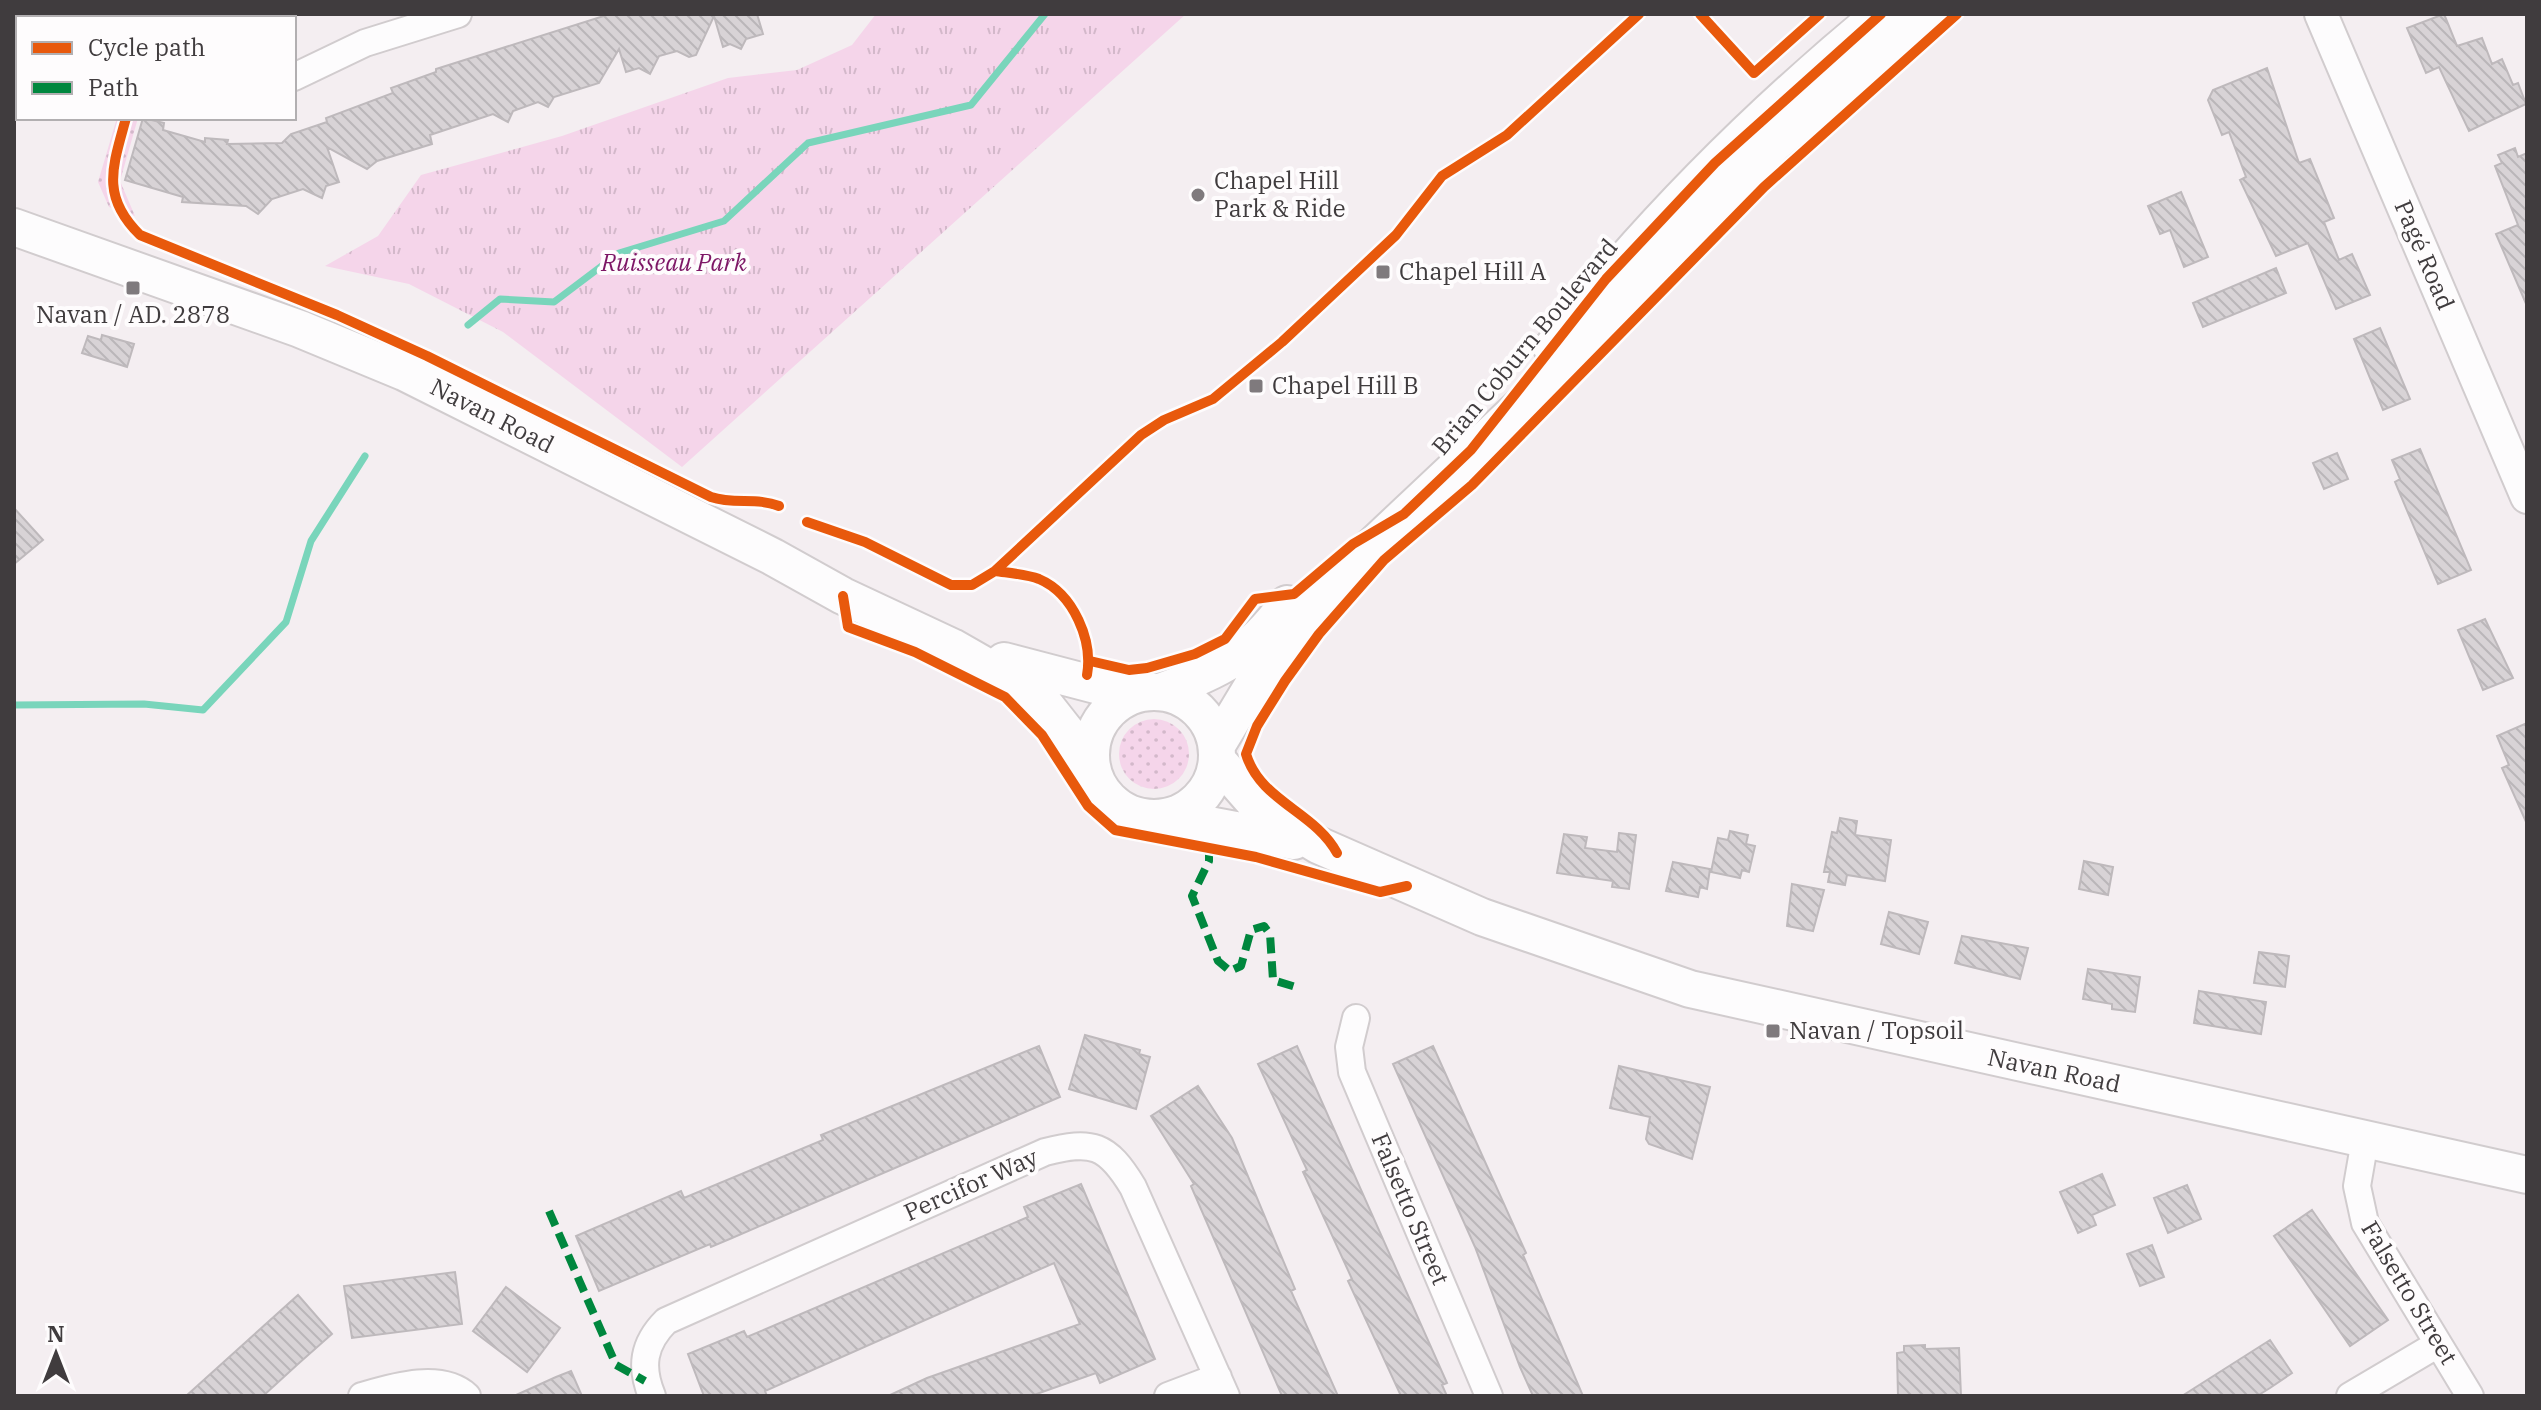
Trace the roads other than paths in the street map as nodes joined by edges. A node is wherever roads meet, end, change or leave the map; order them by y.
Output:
1 (458, 14) edge
2 (1881, 14) edge
3 (1926, 14) edge
4 (2321, 14) edge
5 (296, 76) edge
6 (14, 227) edge
7 (1471, 450) junction
8 (2527, 497) edge
9 (1404, 514) junction
10 (952, 647) junction
11 (1147, 693) junction
12 (1217, 753) junction
13 (1097, 782) junction
14 (1166, 817) junction
15 (1318, 845) junction
16 (1356, 1018) dead end
17 (2365, 1140) junction
18 (2527, 1175) edge
19 (2438, 1344) junction
20 (1222, 1386) edge
21 (362, 1396) edge
22 (467, 1396) edge
23 (652, 1396) edge
24 (1168, 1396) edge
25 (1489, 1396) edge
26 (2350, 1396) edge
27 (2470, 1396) edge

1 - 5 street
2 - 7 main road, Brian Coburn Boulevard
3 - 7 main road, Brian Coburn Boulevard
4 - 8 street, Pagé Road
6 - 10 main road, Navan Road
7 - 9 main road, Brian Coburn Boulevard
9 - 11 main road, Brian Coburn Boulevard
9 - 12 main road, Brian Coburn Boulevard
10 - 11 main road, Navan Road
10 - 13 main road, Navan Road
11 - 12 main road
11 - 13 main road
12 - 14 main road
12 - 15 main road, Navan Road
13 - 14 main road
14 - 15 main road, Navan Road
15 - 17 main road, Navan Road
16 - 25 street, Falsetto Street
17 - 18 main road, Navan Road
17 - 19 street, Falsetto Street
19 - 26 street
19 - 27 street, Falsetto Street
20 - 23 street, Percifor Way
20 - 24 street
21 - 22 street

